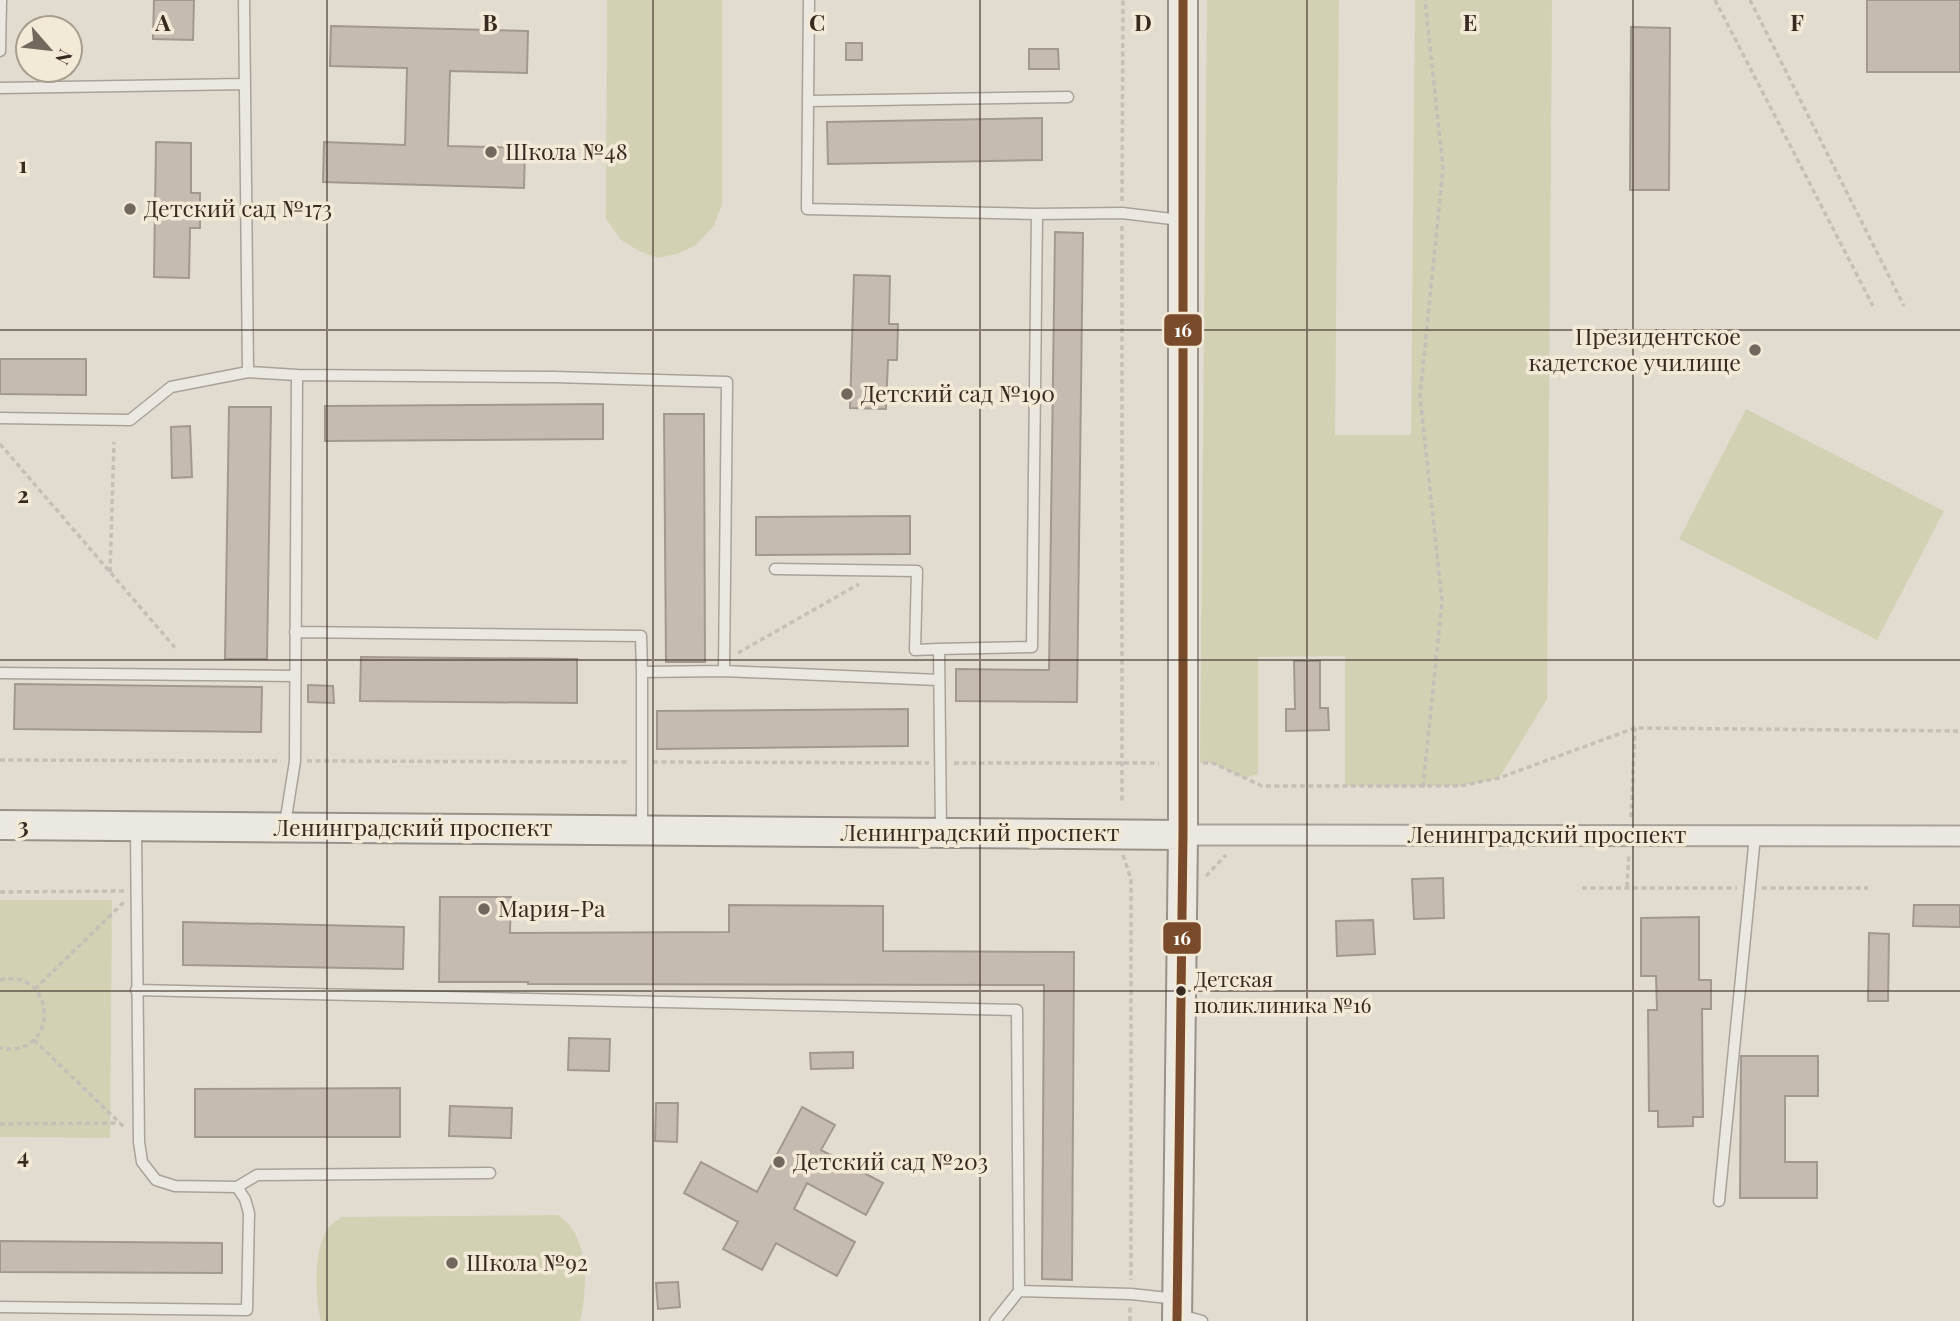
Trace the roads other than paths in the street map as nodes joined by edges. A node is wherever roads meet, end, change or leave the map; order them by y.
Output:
1 (1, 0) edge
2 (244, 0) edge
3 (809, 0) edge
4 (1183, 0) edge
5 (0, 51) edge
6 (245, 84) junction
7 (0, 88) edge
8 (1068, 97) dead end
9 (809, 101) junction
10 (1037, 214) junction
11 (1182, 220) junction
12 (248, 372) junction
13 (297, 375) junction
14 (0, 418) edge
15 (775, 569) dead end
16 (295, 632) junction
17 (939, 649) junction
18 (724, 666) junction
19 (642, 672) junction
20 (0, 673) edge
21 (294, 676) junction
22 (939, 680) junction
23 (0, 825) edge
24 (136, 826) junction
25 (285, 827) junction
26 (642, 830) junction
27 (941, 832) junction
28 (1184, 835) junction
29 (1755, 836) junction
30 (1960, 836) edge
31 (136, 990) junction
32 (490, 1173) dead end
33 (237, 1187) junction
34 (1719, 1201) dead end
35 (1019, 1292) junction
36 (0, 1307) edge
37 (1183, 1314) edge
38 (247, 1316) edge
39 (995, 1321) edge

1 - 5 lane
2 - 6 lane
3 - 9 lane
4 - 11 street
6 - 7 lane
6 - 12 lane
8 - 9 lane
9 - 10 lane
10 - 11 lane
10 - 17 lane
11 - 28 street
12 - 13 lane
12 - 14 lane
13 - 16 lane
13 - 18 lane
15 - 17 lane
16 - 19 lane
16 - 21 lane
17 - 22 lane
18 - 19 lane
18 - 22 lane
19 - 26 lane
20 - 21 lane
21 - 25 lane
22 - 27 lane
23 - 24 street, Ленинградский проспект
24 - 25 street, Ленинградский проспект
24 - 31 lane
25 - 26 street, Ленинградский проспект
26 - 27 street, Ленинградский проспект
27 - 28 street, Ленинградский проспект
28 - 29 street, Ленинградский проспект
28 - 37 street
29 - 30 street, Ленинградский проспект
29 - 34 lane
31 - 33 lane
31 - 35 lane
32 - 33 lane
33 - 38 lane
35 - 37 lane
35 - 39 lane
36 - 38 lane

